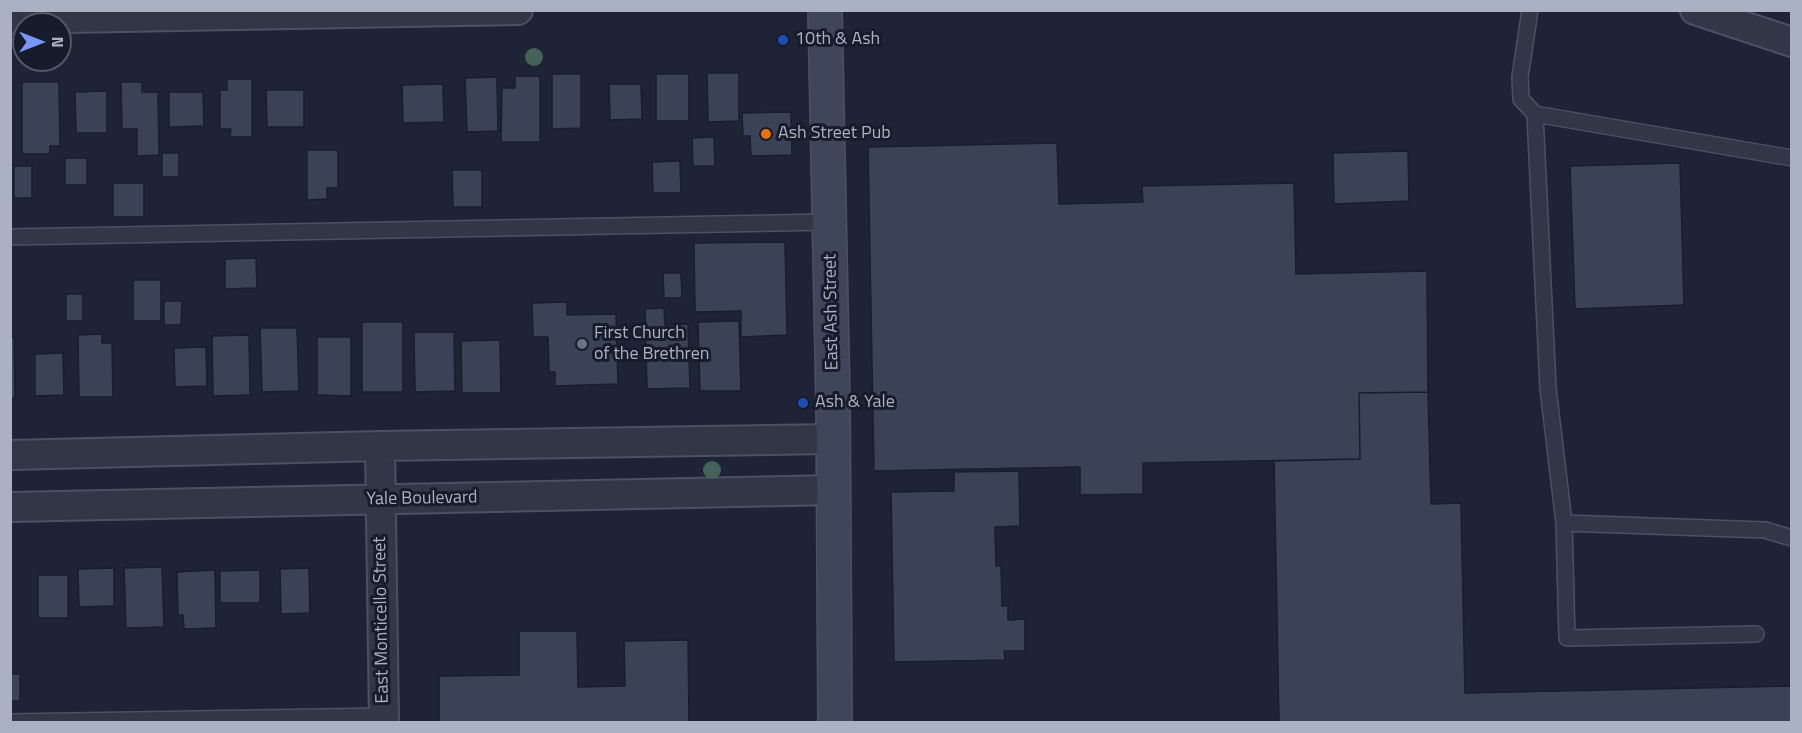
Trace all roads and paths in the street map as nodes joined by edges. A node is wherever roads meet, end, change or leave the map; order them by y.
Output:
1 (518, 10) edge
2 (825, 10) edge
3 (1530, 10) edge
4 (1695, 10) edge
5 (10, 19) edge
6 (1791, 42) edge
7 (1535, 114) junction
8 (1791, 158) edge
9 (830, 222) junction
10 (10, 237) edge
11 (834, 439) junction
12 (380, 446) junction
13 (10, 455) edge
14 (834, 490) junction
15 (380, 500) junction
16 (10, 507) edge
17 (1564, 523) junction
18 (1791, 538) edge
19 (1756, 634) dead end
20 (384, 719) edge
21 (10, 722) edge
22 (836, 723) edge

1 - 5 street
2 - 9 street, East Ash Street
3 - 7 lane
4 - 6 street
7 - 8 lane
7 - 17 lane
9 - 10 lane
9 - 11 street, East Ash Street
11 - 12 street
11 - 14 street, East Ash Street
12 - 13 street
12 - 15 street, East Monticello Street
14 - 15 street, Yale Boulevard
14 - 22 street, East Ash Street
15 - 16 street, Yale Boulevard
15 - 20 street, East Monticello Street
17 - 18 lane
17 - 19 lane
20 - 21 lane

